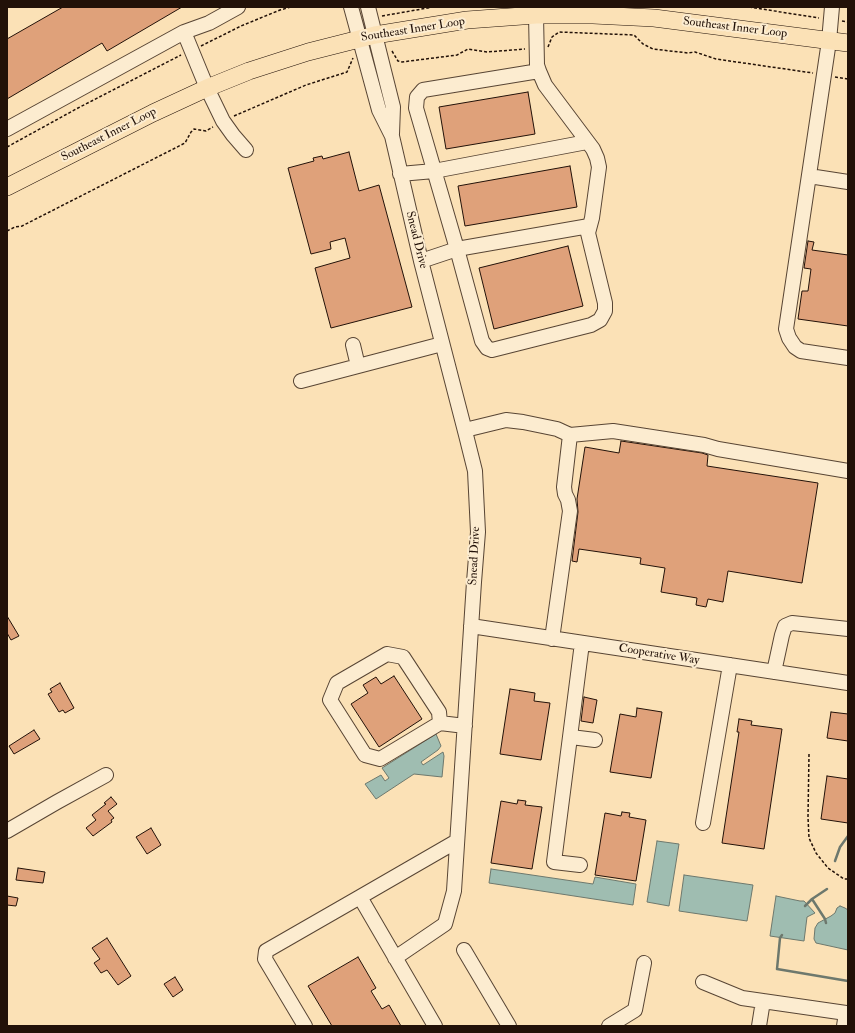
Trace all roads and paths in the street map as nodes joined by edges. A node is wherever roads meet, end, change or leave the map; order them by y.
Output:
1 (238, 7) edge
2 (291, 7) edge
3 (351, 7) edge
4 (368, 7) edge
5 (433, 7) edge
6 (749, 7) edge
7 (832, 7) edge
8 (620, 12) edge
9 (536, 15) junction
10 (380, 17) dead end
11 (823, 18) dead end
12 (841, 21) dead end
13 (848, 22) edge
14 (184, 32) junction
15 (367, 36) junction
16 (830, 40) junction
17 (848, 43) edge
18 (548, 48) dead end
19 (527, 49) dead end
20 (191, 50) junction
21 (392, 51) dead end
22 (353, 57) dead end
23 (538, 71) junction
24 (818, 74) dead end
25 (835, 77) dead end
26 (848, 79) edge
27 (206, 88) junction
28 (234, 116) dead end
29 (217, 125) dead end
30 (7, 129) edge
31 (587, 142) junction
32 (7, 147) edge
33 (246, 150) dead end
34 (434, 170) junction
35 (400, 174) junction
36 (809, 176) junction
37 (848, 182) edge
38 (7, 187) edge
39 (590, 226) junction
40 (7, 231) edge
41 (457, 249) junction
42 (421, 261) junction
43 (442, 344) junction
44 (353, 345) dead end
45 (848, 358) edge
46 (358, 366) junction
47 (301, 381) dead end
48 (465, 430) junction
49 (570, 435) junction
50 (848, 471) edge
51 (471, 626) junction
52 (848, 629) edge
53 (552, 639) junction
54 (582, 643) junction
55 (730, 665) junction
56 (774, 672) junction
57 (848, 683) edge
58 (440, 723) junction
59 (464, 726) junction
60 (571, 737) junction
61 (595, 740) dead end
62 (809, 754) dead end
63 (106, 775) dead end
64 (703, 823) dead end
65 (7, 831) edge
66 (457, 841) junction
67 (580, 865) dead end
68 (848, 879) edge
69 (360, 896) junction
70 (464, 950) dead end
71 (395, 958) junction
72 (644, 963) dead end
73 (703, 982) dead end
74 (763, 1001) junction
75 (846, 1018) edge
76 (305, 1026) edge
77 (435, 1026) edge
78 (509, 1026) edge
79 (609, 1026) edge
80 (759, 1026) edge

1 - 14 street
2 - 20 path
3 - 15 street
4 - 15 street
5 - 10 path
6 - 11 path
7 - 16 street
8 - 9 main road, Southeast Inner Loop
8 - 16 main road, Southeast Inner Loop
9 - 15 main road, Southeast Inner Loop
9 - 23 street
12 - 13 path
14 - 20 street
14 - 30 street
15 - 27 main road, Southeast Inner Loop
15 - 35 street, Snead Drive
16 - 17 main road, Southeast Inner Loop
16 - 36 street
18 - 24 path
19 - 21 path
20 - 27 street
20 - 32 path
22 - 28 path
23 - 31 street
23 - 34 street
25 - 26 path
27 - 33 street
27 - 38 main road, Southeast Inner Loop
29 - 40 path
31 - 34 street
31 - 39 street
34 - 35 street
34 - 41 street
35 - 42 street, Snead Drive
36 - 37 street
36 - 45 street
39 - 41 street
39 - 41 street
41 - 42 street
42 - 43 street, Snead Drive
43 - 46 street
43 - 48 street, Snead Drive
44 - 46 street
46 - 47 street
48 - 49 street
48 - 51 street, Snead Drive
49 - 50 street
49 - 53 street
51 - 53 street, Cooperative Way
51 - 59 street, Snead Drive
52 - 56 street
53 - 54 street, Cooperative Way
54 - 55 street, Cooperative Way
54 - 60 street
55 - 56 street, Cooperative Way
55 - 64 street
56 - 57 street, Cooperative Way
58 - 58 street
58 - 59 street
59 - 66 street, Snead Drive
60 - 61 street
60 - 67 street
62 - 68 path
63 - 65 street
66 - 69 street
66 - 71 street, Snead Drive
69 - 71 street
69 - 76 street
70 - 78 street
71 - 77 street
72 - 79 street
73 - 74 street
74 - 75 street
74 - 80 street

